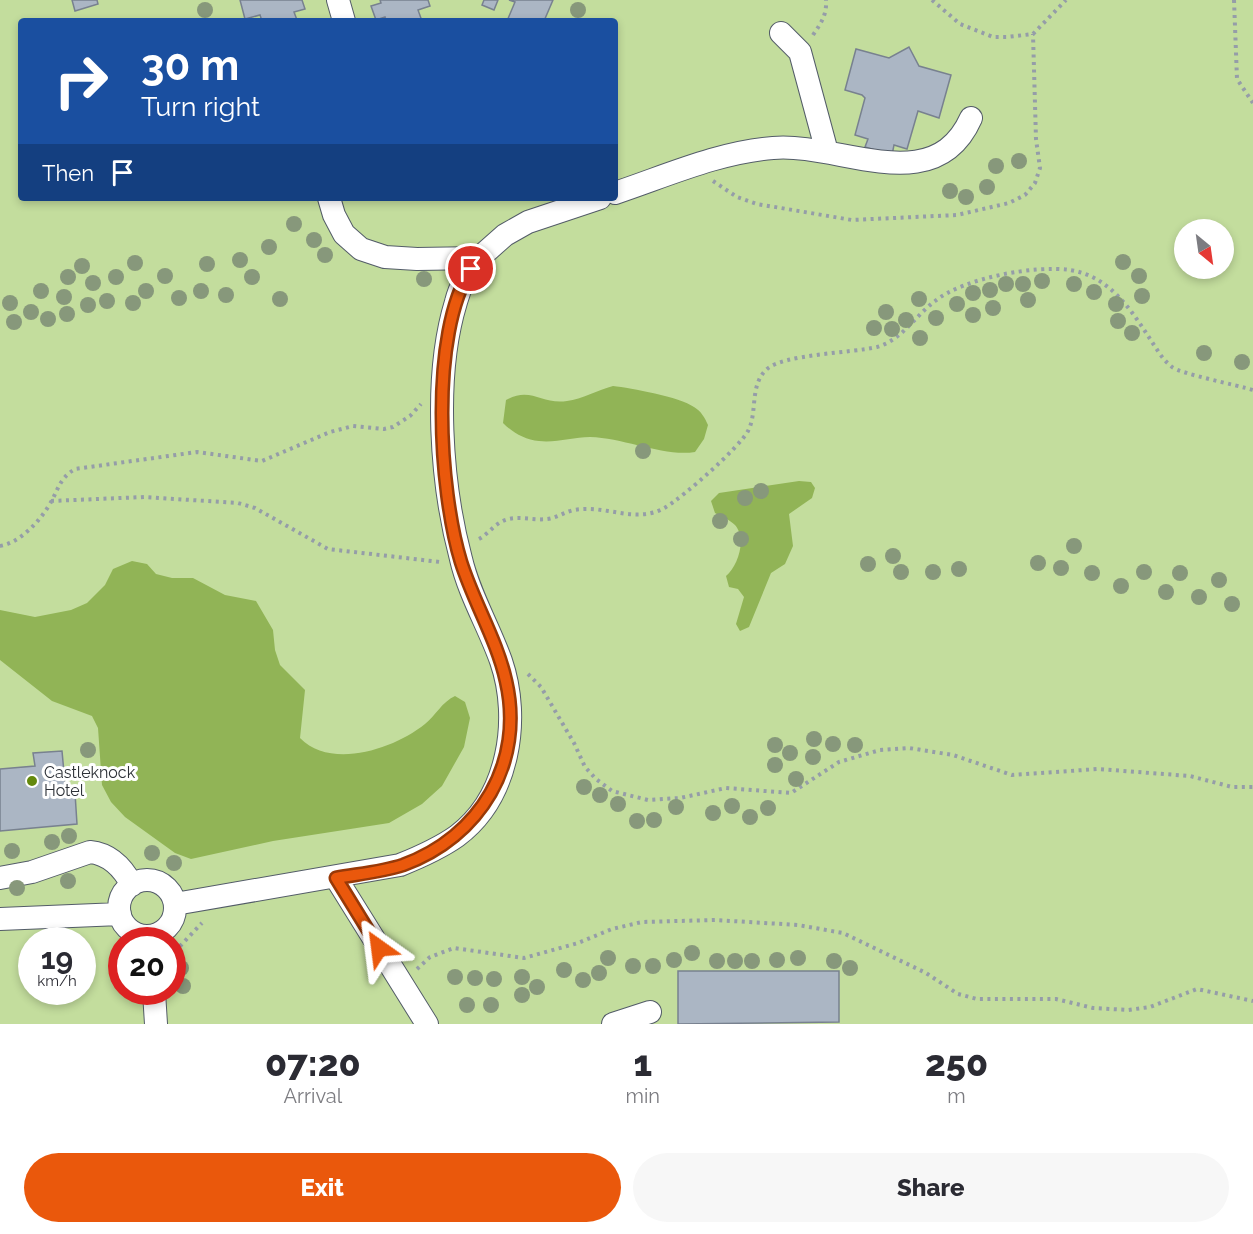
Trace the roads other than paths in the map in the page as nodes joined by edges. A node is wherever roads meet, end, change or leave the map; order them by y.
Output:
1 (338, 0) edge
2 (343, 18) edge
3 (781, 33) dead end
4 (971, 118) dead end
5 (827, 152) junction
6 (618, 192) edge
7 (330, 201) edge
8 (591, 201) edge
9 (479, 258) junction
10 (0, 878) edge
11 (336, 878) junction
12 (132, 885) junction
13 (175, 904) junction
14 (120, 914) junction
15 (0, 919) edge
16 (128, 927) edge
17 (168, 927) edge
18 (155, 1005) edge
19 (650, 1012) dead end
20 (156, 1024) edge
21 (427, 1024) edge
22 (613, 1024) edge

1 - 2 lane
3 - 5 lane
4 - 5 lane
5 - 6 lane
7 - 9 lane
8 - 9 lane
9 - 11 lane
10 - 12 lane
11 - 13 lane
11 - 21 lane
12 - 13 lane
12 - 14 lane
13 - 17 lane
14 - 15 lane
14 - 16 lane
18 - 20 lane
19 - 22 lane

